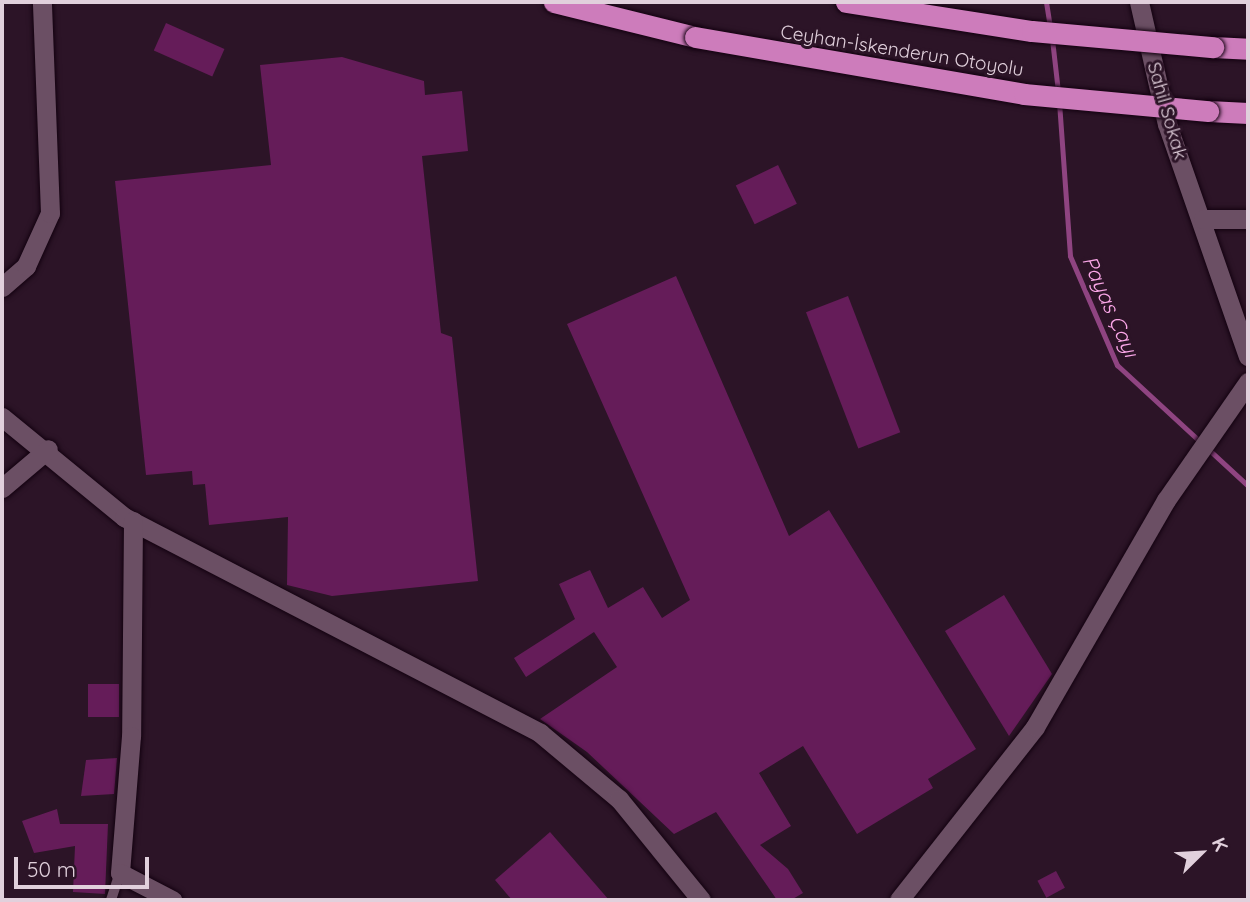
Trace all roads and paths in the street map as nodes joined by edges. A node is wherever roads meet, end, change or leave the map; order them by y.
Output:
1 (42, 2) edge
2 (554, 2) edge
3 (846, 2) edge
4 (1139, 2) edge
5 (1248, 49) edge
6 (1248, 113) edge
7 (1203, 219) junction
8 (1248, 219) edge
9 (2, 287) edge
10 (1248, 356) edge
11 (1248, 383) edge
12 (2, 417) edge
13 (48, 449) junction
14 (2, 488) edge
15 (133, 521) junction
16 (120, 873) junction
17 (110, 900) edge
18 (172, 900) edge
19 (701, 900) edge
20 (899, 900) edge

1 - 9 street
2 - 6 highway, Ceyhan-İskenderun Otoyolu, bridge
3 - 5 highway, Ceyhan-İskenderun Otoyolu, bridge
4 - 7 street, Sahil Sokak
7 - 8 street
7 - 10 street, Sahil Sokak
11 - 20 street
12 - 13 street
13 - 14 street
13 - 15 street
15 - 16 street
15 - 19 street
16 - 17 lane
16 - 18 street

